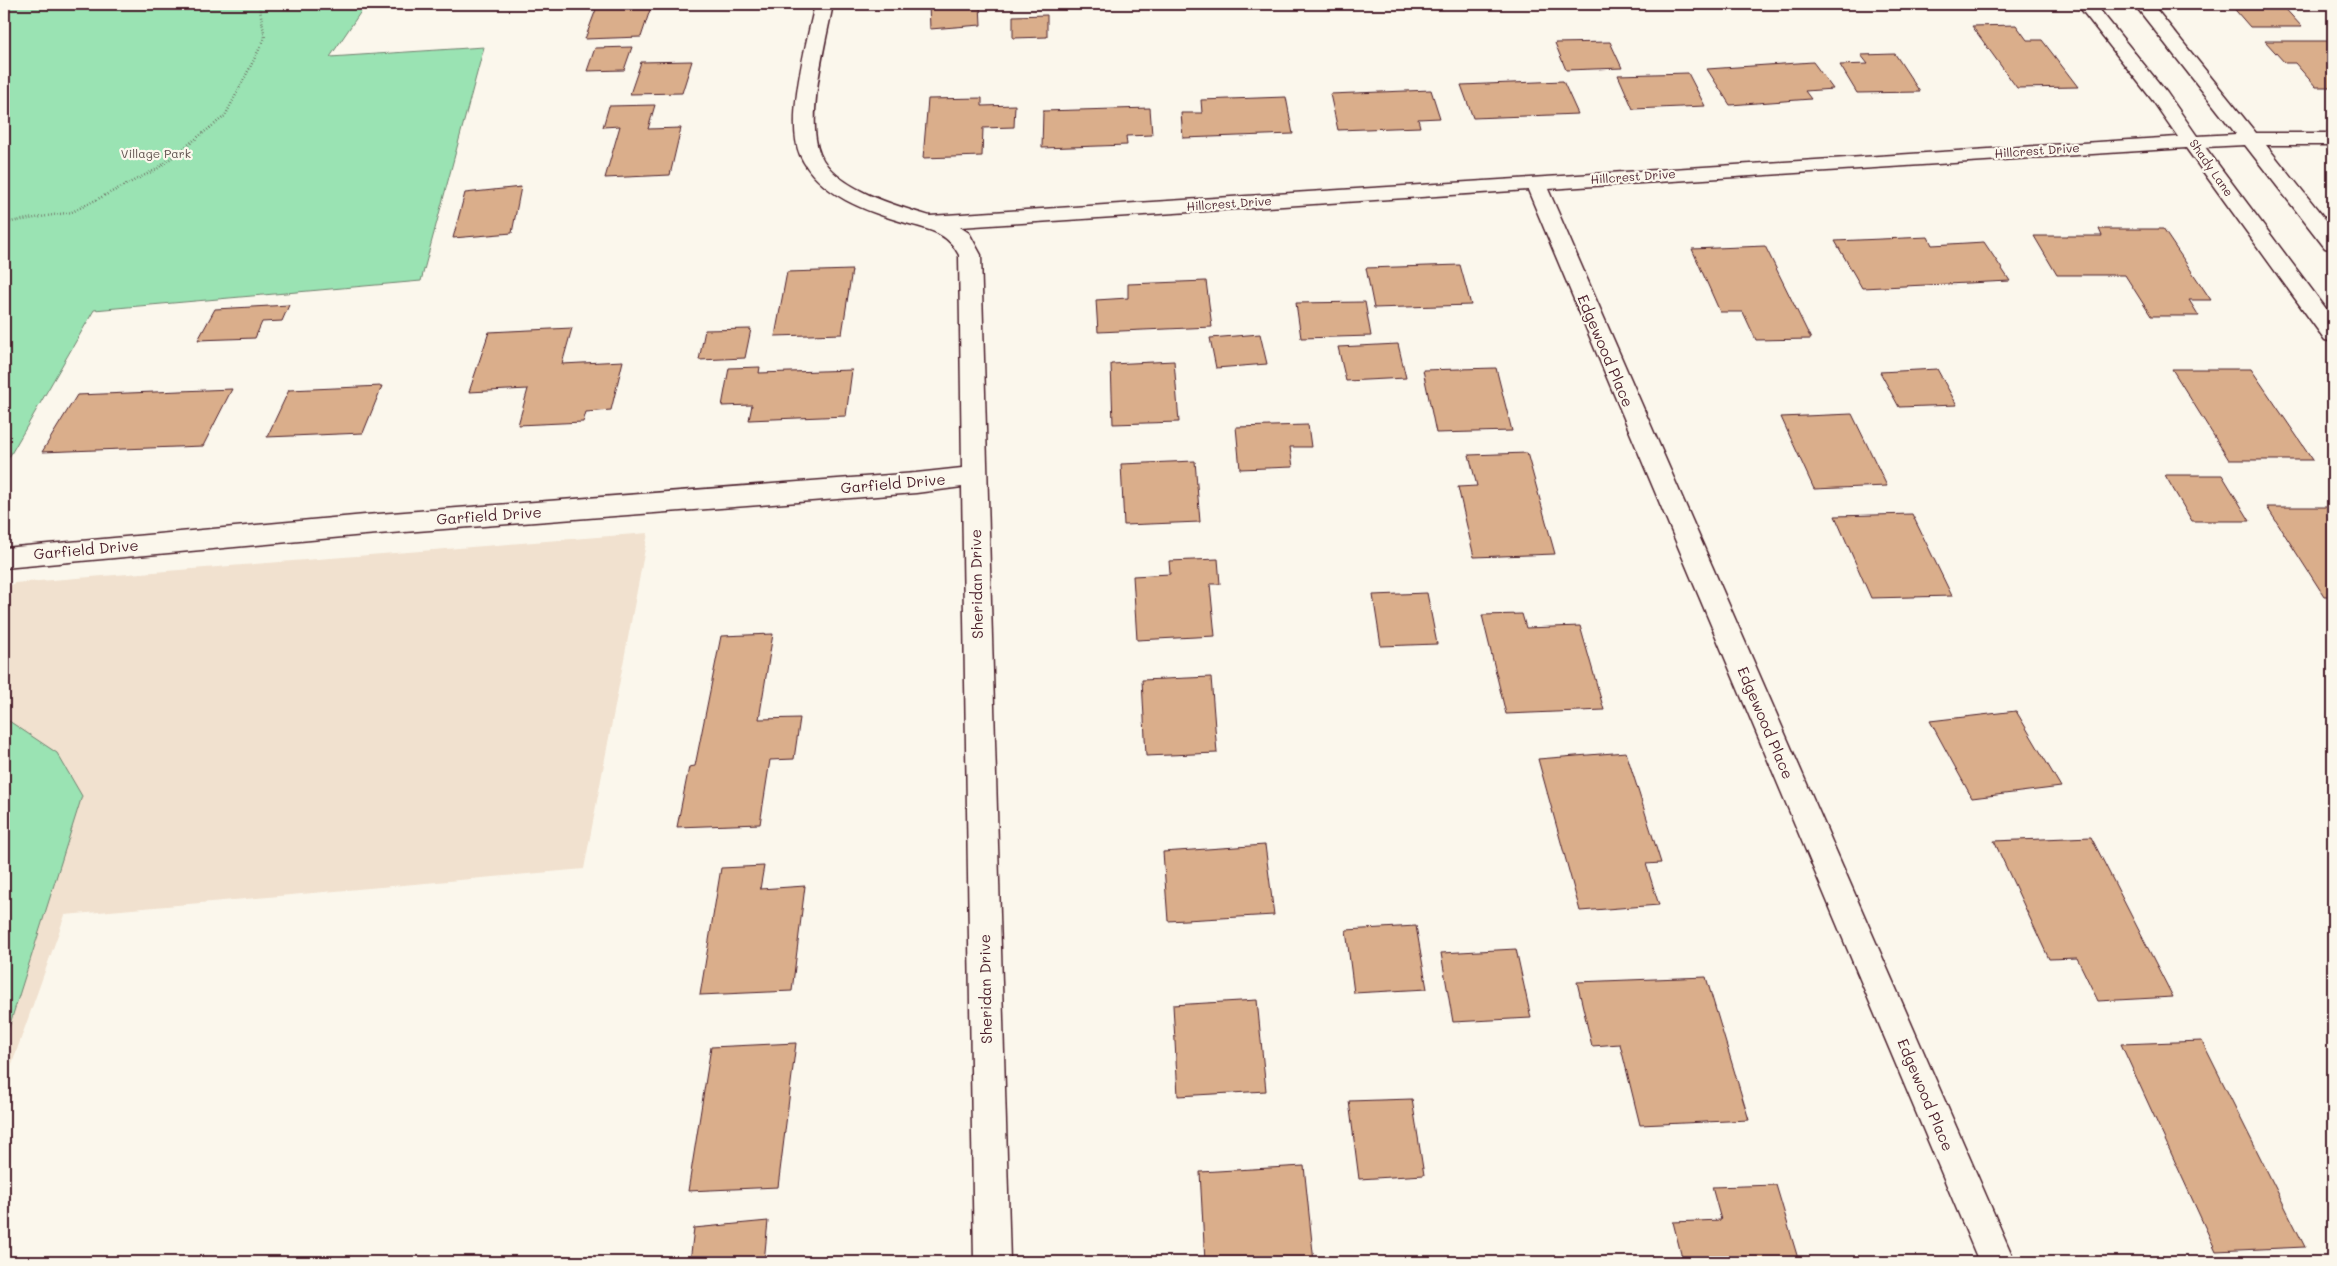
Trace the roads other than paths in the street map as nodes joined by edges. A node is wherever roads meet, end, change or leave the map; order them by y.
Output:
1 (824, 4) edge
2 (2086, 4) edge
3 (2143, 4) edge
4 (2251, 139) junction
5 (2333, 139) edge
6 (2193, 143) junction
7 (1535, 183) junction
8 (933, 222) junction
9 (2333, 243) edge
10 (2333, 334) edge
11 (975, 476) junction
12 (4, 558) edge
13 (992, 1262) edge
14 (1996, 1262) edge

1 - 8 street, Sheridan Drive
2 - 6 street, Shady Lane
3 - 4 street
4 - 5 street, Hillcrest Drive
4 - 6 street, Hillcrest Drive
4 - 9 street
6 - 7 street, Hillcrest Drive
6 - 10 street, Shady Lane
7 - 8 street, Hillcrest Drive
7 - 14 street, Edgewood Place
8 - 11 street, Sheridan Drive
11 - 12 street, Garfield Drive
11 - 13 street, Sheridan Drive

